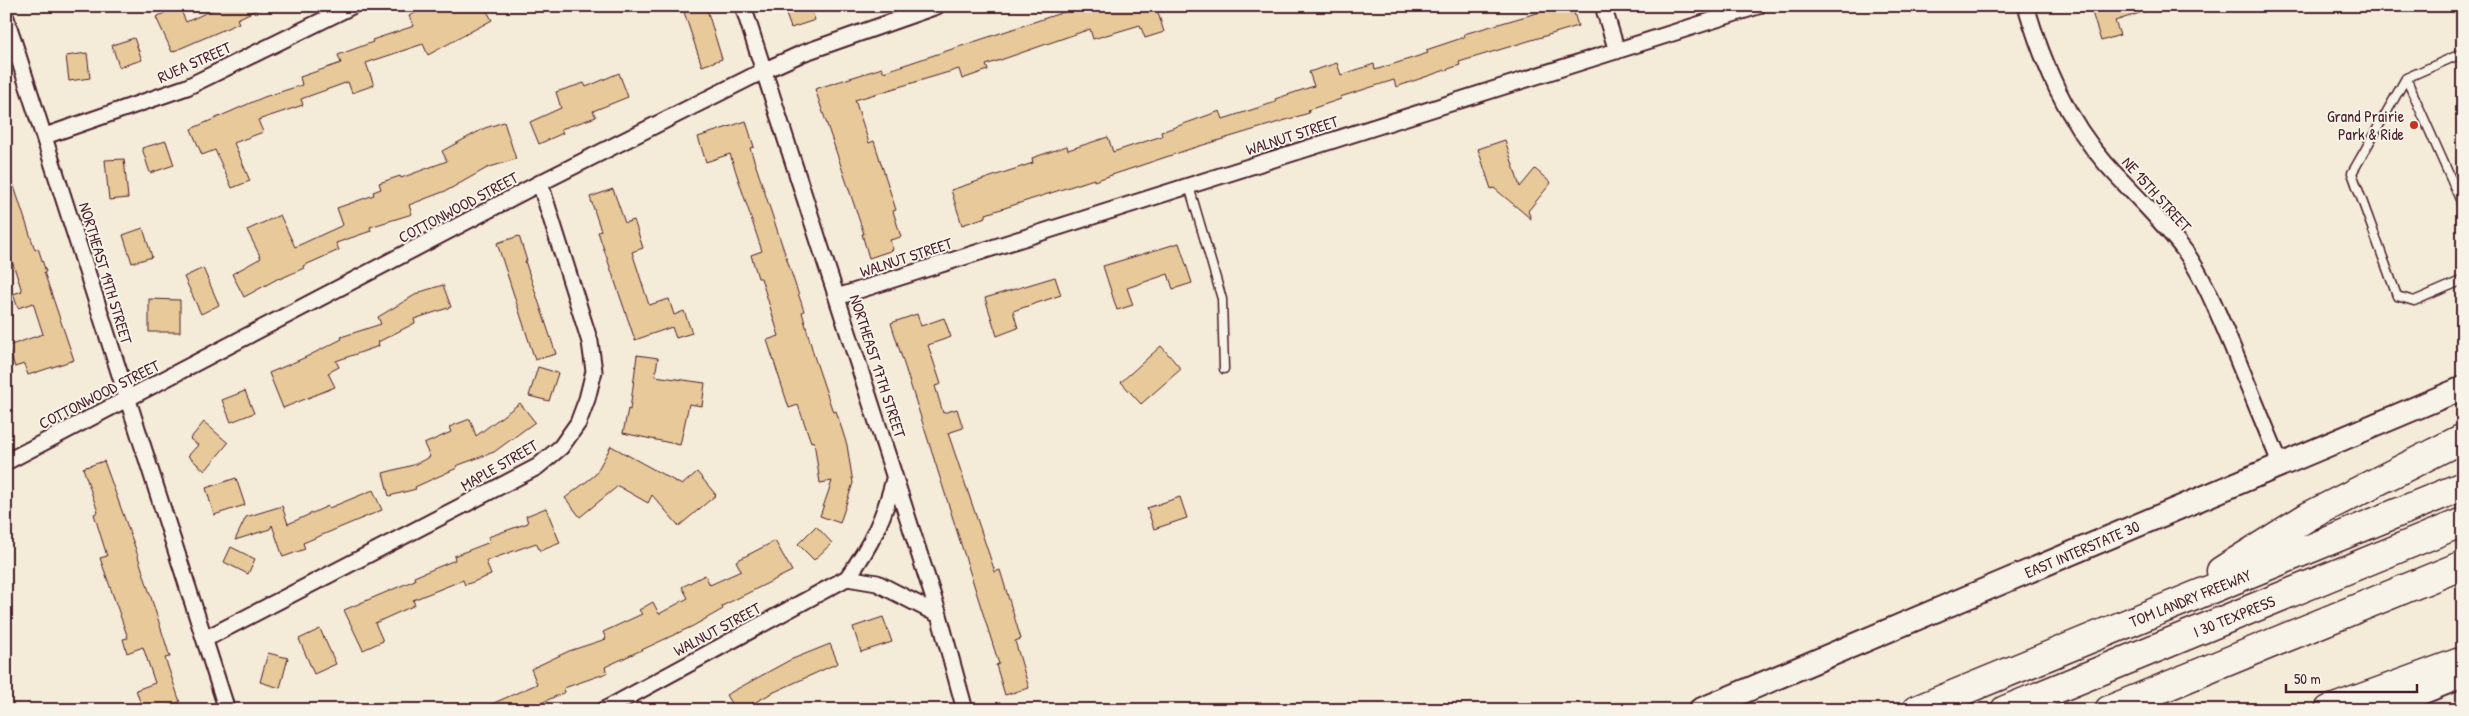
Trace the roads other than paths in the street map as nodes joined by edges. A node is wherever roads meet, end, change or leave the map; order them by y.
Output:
1 (352, 6) edge
2 (743, 6) edge
3 (937, 6) edge
4 (1603, 6) edge
5 (1758, 6) edge
6 (2026, 6) edge
7 (6, 18) edge
8 (1617, 51) junction
9 (2463, 53) edge
10 (763, 71) junction
11 (2406, 78) junction
12 (45, 136) junction
13 (540, 184) junction
14 (1189, 186) junction
15 (2463, 206) edge
16 (2463, 280) edge
17 (838, 297) junction
18 (1224, 369) dead end
19 (2463, 388) edge
20 (127, 398) junction
21 (2463, 438) edge
22 (6, 462) edge
23 (2281, 466) junction
24 (894, 478) junction
25 (2463, 486) edge
26 (2463, 522) edge
27 (2463, 564) edge
28 (847, 578) junction
29 (2156, 612) junction
30 (939, 615) junction
31 (204, 639) junction
32 (2463, 661) edge
33 (2463, 676) edge
34 (226, 710) edge
35 (604, 710) edge
36 (965, 710) edge
37 (1700, 710) edge
38 (1916, 710) edge
39 (2005, 710) edge
40 (2109, 710) edge
41 (2329, 710) edge
42 (2379, 710) edge

1 - 12 street, RUEA STREET
2 - 10 street, NORTHEAST 17TH STREET
3 - 10 street, COTTONWOOD STREET
4 - 8 street
5 - 8 street, WALNUT STREET
6 - 23 street, NE 15TH STREET
7 - 12 street, NORTHEAST 19TH STREET
8 - 14 street, WALNUT STREET
9 - 11 lane
10 - 13 street, COTTONWOOD STREET
10 - 17 street, NORTHEAST 17TH STREET
11 - 15 lane
11 - 16 lane
12 - 20 street, NORTHEAST 19TH STREET
13 - 20 street, COTTONWOOD STREET
13 - 31 street, MAPLE STREET
14 - 17 street, WALNUT STREET
14 - 18 lane
17 - 24 street, NORTHEAST 17TH STREET
19 - 23 main road, EAST INTERSTATE 30
20 - 22 street, COTTONWOOD STREET
20 - 31 street, NORTHEAST 19TH STREET
21 - 29 highway
23 - 37 main road, EAST INTERSTATE 30
24 - 28 street, WALNUT STREET
24 - 30 street, NORTHEAST 17TH STREET
25 - 29 highway, TOM LANDRY FREEWAY
26 - 39 highway, I 30 TEXPRESS
27 - 40 highway
28 - 30 street
28 - 35 street, WALNUT STREET
29 - 38 highway, TOM LANDRY FREEWAY
30 - 36 street, NORTHEAST 17TH STREET
31 - 34 street, NORTHEAST 19TH STREET
32 - 41 highway
33 - 42 main road

